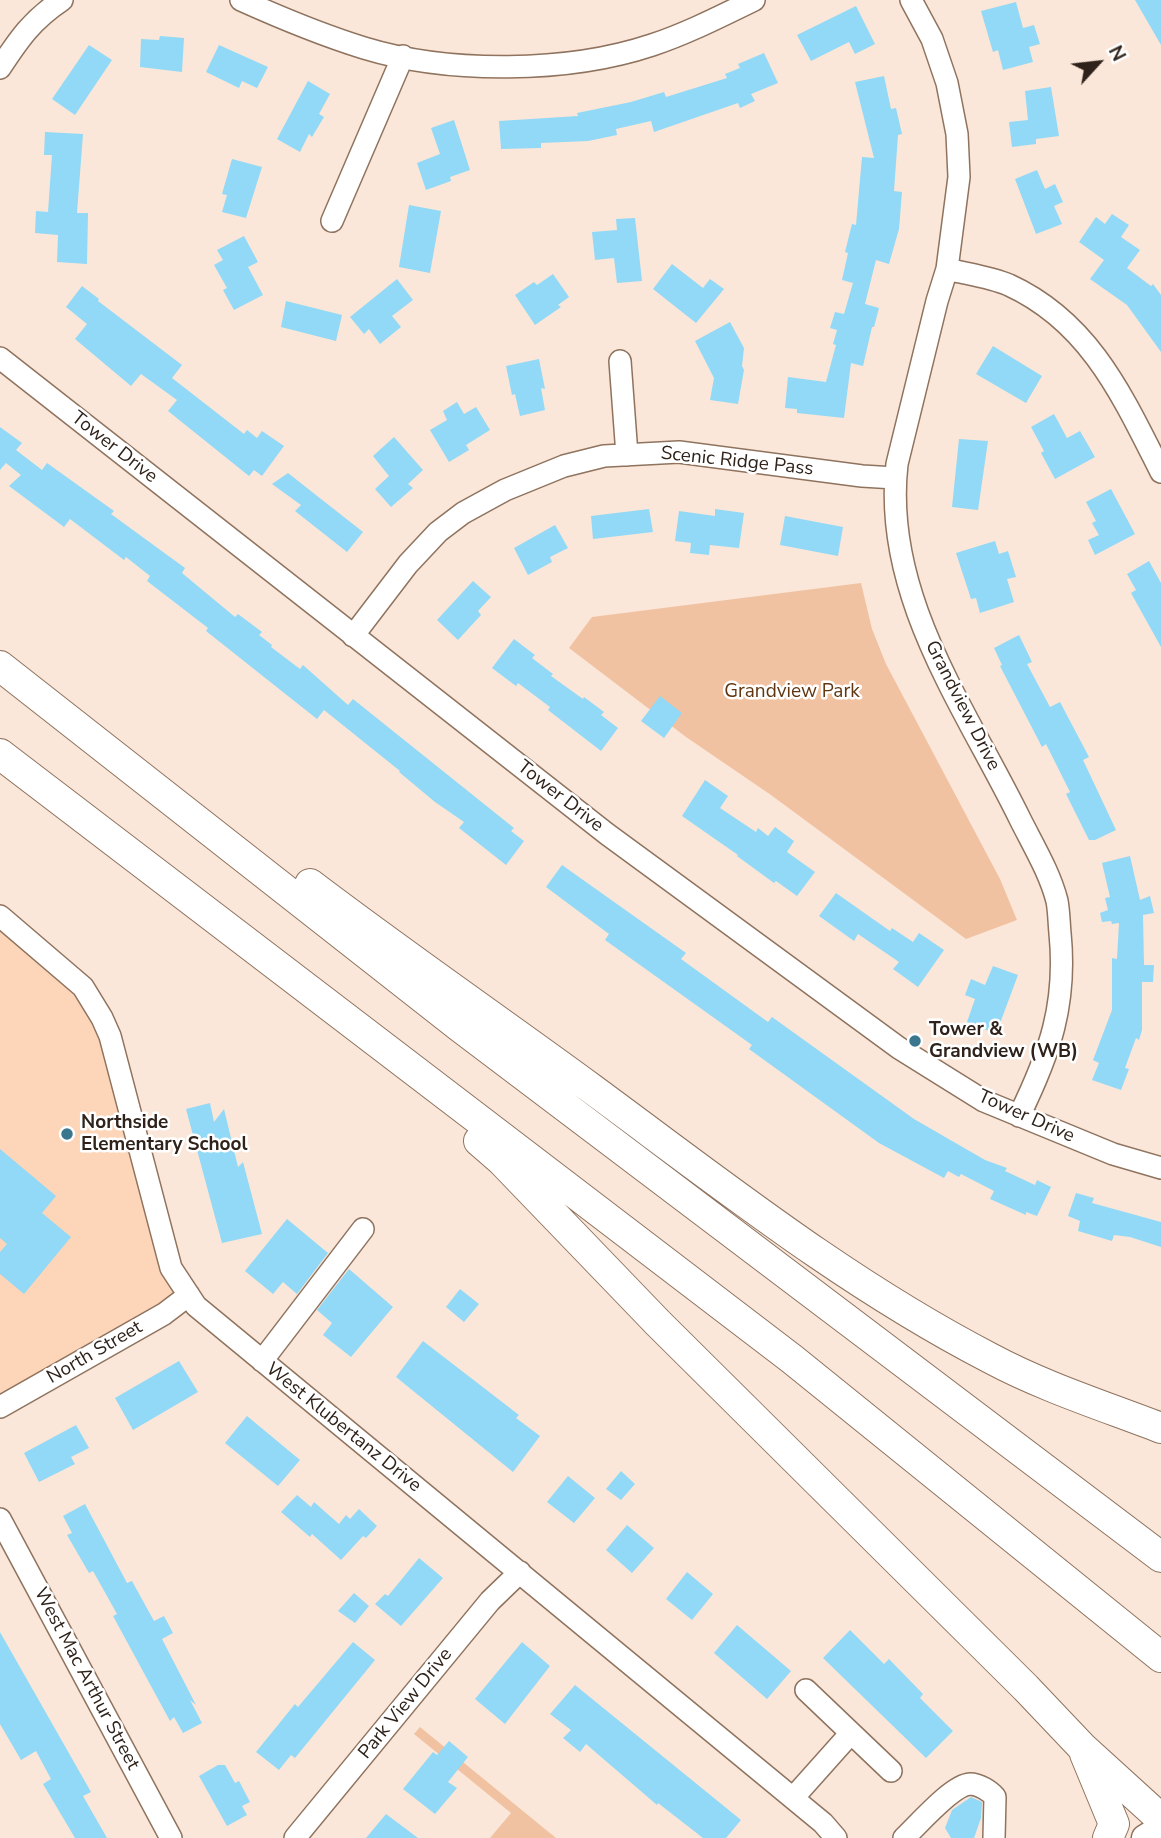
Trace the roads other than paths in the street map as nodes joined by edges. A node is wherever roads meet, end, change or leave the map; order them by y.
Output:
1 (62, 0) edge
2 (240, 0) edge
3 (754, 0) edge
4 (911, 0) edge
5 (403, 56) junction
6 (0, 68) edge
7 (332, 221) dead end
8 (947, 269) junction
9 (0, 358) edge
10 (620, 361) dead end
11 (627, 455) junction
12 (1161, 472) edge
13 (895, 478) junction
14 (353, 636) junction
15 (0, 666) edge
16 (52, 707) junction
17 (0, 754) edge
18 (0, 916) edge
19 (210, 916) junction
20 (1019, 1116) junction
21 (1161, 1168) edge
22 (363, 1228) dead end
23 (189, 1295) junction
24 (262, 1361) junction
25 (0, 1407) edge
26 (1161, 1428) edge
27 (0, 1519) edge
28 (1161, 1558) edge
29 (520, 1572) junction
30 (1161, 1657) edge
31 (806, 1690) dead end
32 (850, 1733) junction
33 (1082, 1747) junction
34 (891, 1771) dead end
35 (793, 1798) junction
36 (1161, 1819) edge
37 (1161, 1828) edge
38 (171, 1838) edge
39 (295, 1838) edge
40 (836, 1838) edge
41 (904, 1838) edge
42 (994, 1838) edge
43 (1108, 1838) edge
44 (1145, 1838) edge

1 - 6 street
2 - 5 street
3 - 5 street
4 - 8 street, Grandview Drive
5 - 7 street
8 - 12 street
8 - 13 street, Grandview Drive
9 - 14 street, Tower Drive
10 - 11 street
11 - 13 street, Scenic Ridge Pass
11 - 14 street, Scenic Ridge Pass
13 - 20 street, Grandview Drive
14 - 20 street, Tower Drive
15 - 16 highway
16 - 26 highway
16 - 28 highway
17 - 19 highway
18 - 23 street, West Klubertanz Drive
19 - 30 highway
19 - 33 highway
20 - 21 street, Tower Drive
22 - 24 street
23 - 24 street, West Klubertanz Drive
23 - 25 street, North Street
24 - 29 street, West Klubertanz Drive
27 - 38 street, West Mac Arthur Street
29 - 35 street, West Klubertanz Drive
29 - 39 street, Park View Drive
31 - 32 street
32 - 34 street
32 - 35 street
33 - 36 highway
33 - 43 highway
35 - 40 street, West Klubertanz Drive
37 - 44 main road
41 - 42 street

